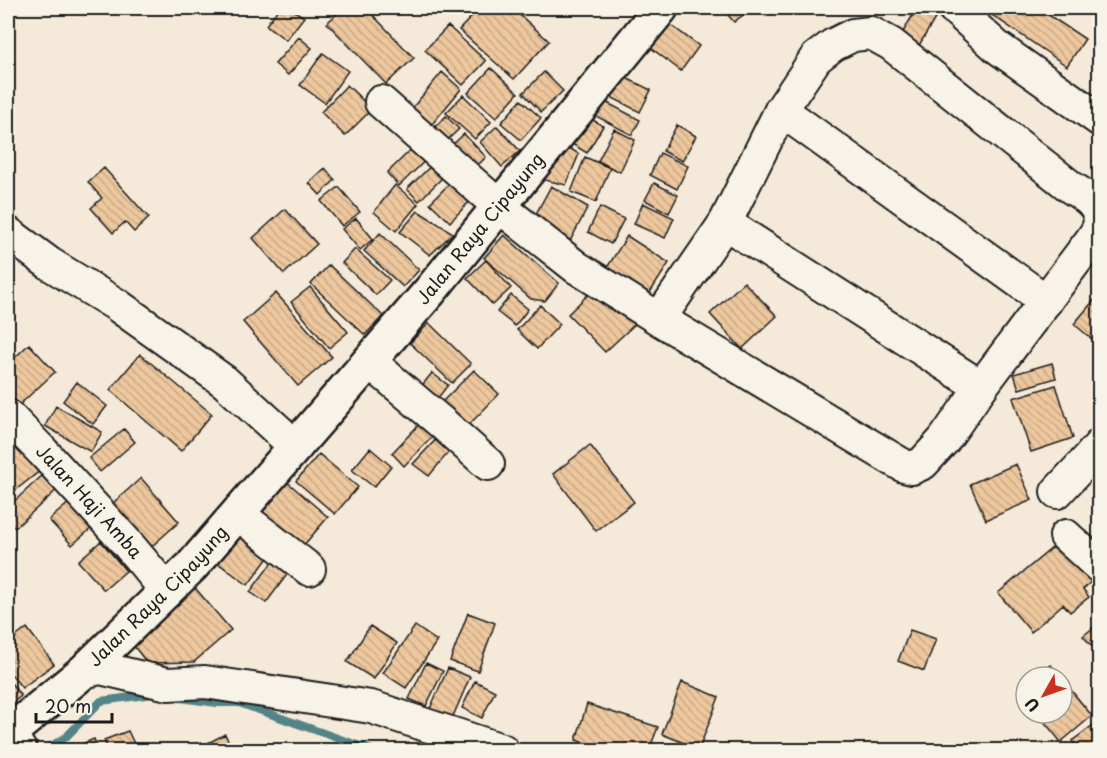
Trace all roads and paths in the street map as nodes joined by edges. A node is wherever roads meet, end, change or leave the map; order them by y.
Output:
1 (661, 8) edge
2 (954, 8) edge
3 (381, 102) dead end
4 (781, 110) junction
5 (1100, 120) edge
6 (500, 207) junction
7 (726, 223) junction
8 (8, 233) edge
9 (1046, 301) junction
10 (659, 319) junction
11 (370, 362) junction
12 (981, 387) junction
13 (8, 416) edge
14 (290, 441) junction
15 (1100, 445) edge
16 (488, 464) dead end
17 (1057, 492) dead end
18 (238, 514) junction
19 (1066, 536) dead end
20 (1100, 567) edge
21 (309, 569) dead end
22 (168, 591) junction
23 (83, 672) junction
24 (13, 736) edge
25 (502, 750) edge

1 - 6 main road, Jalan Raya Cipayung
2 - 5 street
3 - 6 street
4 - 7 street
4 - 9 street
4 - 9 street
6 - 10 street
6 - 11 main road, Jalan Raya Cipayung
7 - 10 street
7 - 12 street
8 - 14 street
9 - 12 street
10 - 12 street
11 - 14 main road, Jalan Raya Cipayung
11 - 16 street
13 - 22 street, Jalan Haji Amba
14 - 18 main road, Jalan Raya Cipayung
15 - 17 street
18 - 21 street
18 - 22 main road, Jalan Raya Cipayung
19 - 20 street
22 - 23 main road, Jalan Raya Cipayung
23 - 24 main road, Jalan Raya Cipayung
23 - 25 street

